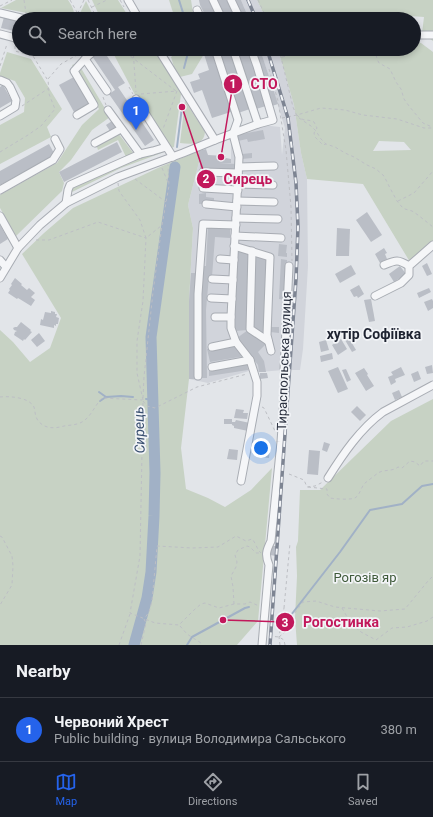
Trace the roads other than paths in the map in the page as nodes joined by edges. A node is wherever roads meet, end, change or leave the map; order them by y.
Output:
1 (128, 0) edge
2 (213, 0) edge
3 (231, 0) edge
4 (135, 12) edge
5 (219, 12) edge
6 (237, 12) edge
7 (0, 13) edge
8 (12, 16) edge
9 (0, 34) edge
10 (421, 35) edge
11 (433, 35) edge
12 (12, 37) edge
13 (88, 56) edge
14 (162, 56) edge
15 (216, 56) edge
16 (235, 56) edge
17 (253, 56) edge
18 (85, 59) junction
19 (0, 80) edge
20 (105, 94) road end
21 (135, 97) road end
22 (108, 110) dead end
23 (77, 115) dead end
24 (0, 116) edge
25 (258, 124) junction
26 (121, 129) junction
27 (233, 134) junction
28 (55, 139) dead end
29 (215, 140) junction
30 (95, 143) dead end
31 (166, 146) junction
32 (140, 154) junction
33 (173, 157) junction
34 (274, 166) dead end
35 (239, 170) junction
36 (203, 172) dead end
37 (273, 185) dead end
38 (238, 187) junction
39 (203, 188) dead end
40 (0, 190) edge
41 (274, 202) dead end
42 (66, 203) junction
43 (206, 204) dead end
44 (237, 204) junction
45 (0, 216) edge
46 (278, 219) dead end
47 (236, 221) junction
48 (235, 236) junction
49 (281, 238) dead end
50 (234, 246) junction
51 (433, 246) edge
52 (18, 248) junction
53 (252, 251) junction
54 (220, 259) dead end
55 (0, 260) edge
56 (234, 260) junction
57 (290, 265) road end
58 (384, 265) dead end
59 (409, 266) junction
60 (6, 267) junction
61 (0, 278) edge
62 (212, 279) dead end
63 (233, 280) junction
64 (375, 296) dead end
65 (211, 298) dead end
66 (232, 300) junction
67 (215, 317) dead end
68 (231, 317) junction
69 (268, 341) junction
70 (236, 342) junction
71 (212, 347) dead end
72 (271, 351) dead end
73 (250, 360) junction
74 (212, 367) dead end
75 (198, 376) dead end
76 (433, 385) edge
77 (328, 478) road end
78 (241, 480) dead end
79 (262, 645) edge

1 - 4 street
2 - 5 street
3 - 6 street
7 - 8 street
9 - 12 street
10 - 11 street
13 - 18 street
14 - 29 street
15 - 27 street
16 - 25 street
17 - 25 street
18 - 20 street
18 - 23 street
19 - 24 street
21 - 31 street
22 - 26 street
25 - 27 street
26 - 30 street
26 - 32 street
27 - 29 street
27 - 35 street
28 - 40 street
29 - 33 street
31 - 32 street
31 - 33 street
32 - 42 street
33 - 42 street
34 - 35 street
35 - 36 street
35 - 38 street
37 - 38 street
38 - 39 street
38 - 44 street
41 - 44 street
42 - 52 street
43 - 44 street
44 - 47 street
45 - 52 street
46 - 47 street
47 - 48 street
47 - 75 street
48 - 49 street
48 - 50 street
50 - 53 street
50 - 56 street
51 - 59 street
52 - 60 street
53 - 69 street
53 - 69 street
54 - 56 street
55 - 60 street
56 - 63 street
57 - 79 street, Тираспольська вулиця
58 - 59 street
59 - 64 street
60 - 61 street
62 - 63 street
63 - 66 street
65 - 66 street
66 - 68 street
67 - 68 street
68 - 70 street
69 - 72 street
70 - 71 street
70 - 73 street
73 - 74 street
73 - 78 street
76 - 77 street

